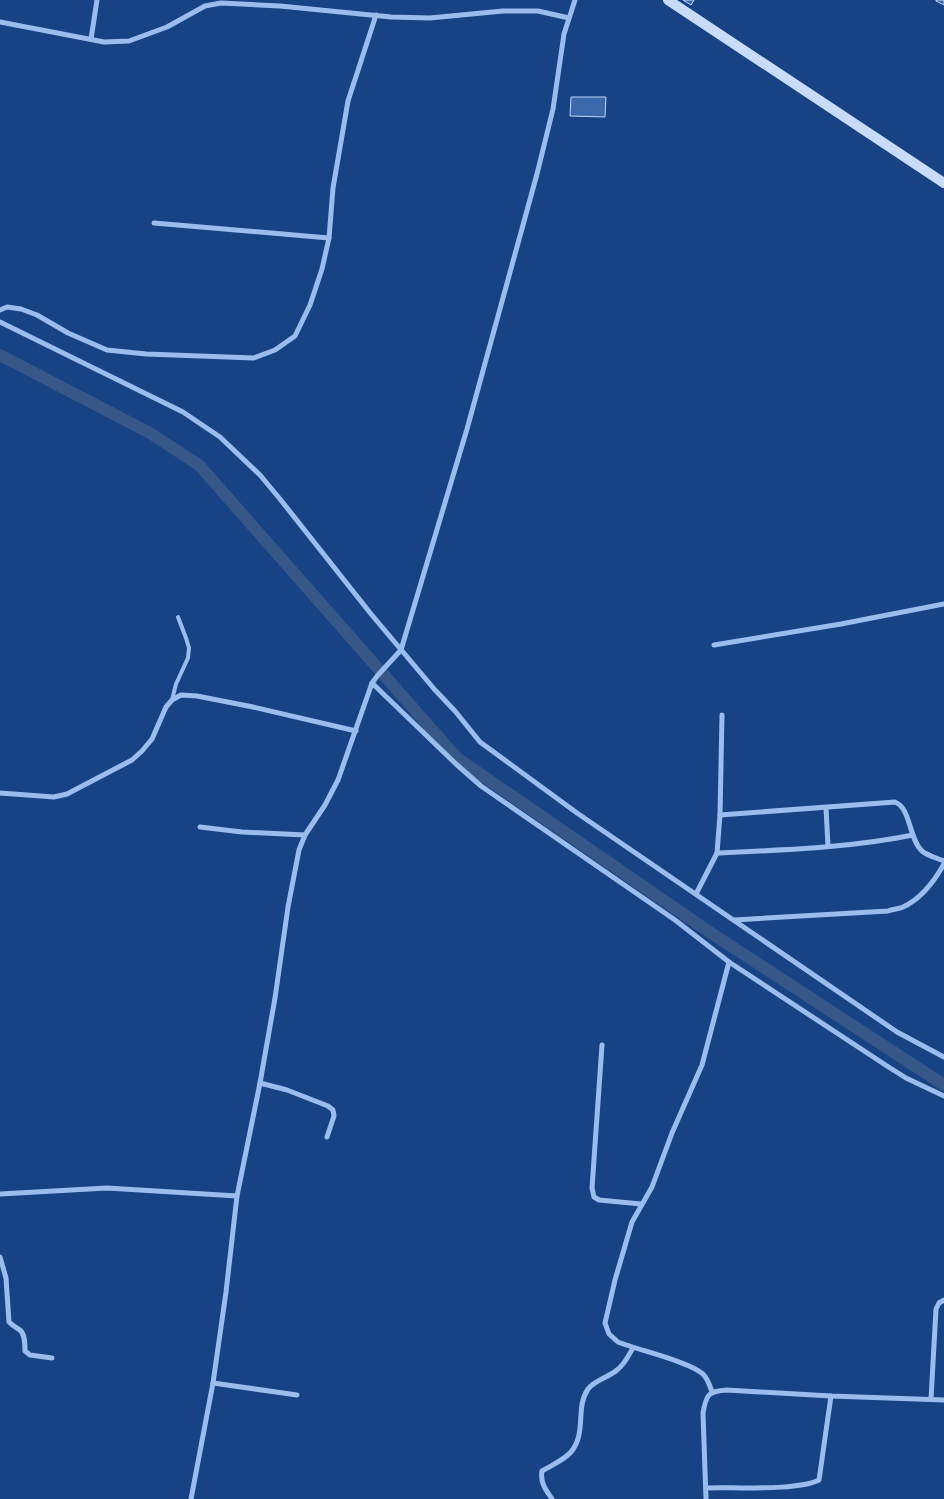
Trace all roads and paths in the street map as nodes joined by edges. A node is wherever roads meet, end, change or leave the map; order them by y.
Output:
1 (97, 0) edge
2 (575, 0) edge
3 (668, 0) edge
4 (238, 2) edge
5 (376, 15) junction
6 (569, 18) junction
7 (0, 22) edge
8 (91, 39) junction
9 (944, 183) edge
10 (154, 222) dead end
11 (328, 238) junction
12 (0, 310) edge
13 (0, 322) edge
14 (944, 604) edge
15 (178, 617) dead end
16 (714, 645) dead end
17 (401, 650) junction
18 (372, 683) junction
19 (172, 700) junction
20 (722, 715) dead end
21 (356, 731) junction
22 (0, 793) edge
23 (826, 808) junction
24 (720, 814) junction
25 (200, 827) dead end
26 (305, 835) junction
27 (913, 835) junction
28 (828, 846) junction
29 (717, 853) junction
30 (944, 862) edge
31 (696, 894) junction
32 (734, 920) junction
33 (729, 962) junction
34 (602, 1045) dead end
35 (944, 1057) edge
36 (260, 1083) junction
37 (944, 1096) edge
38 (327, 1137) dead end
39 (0, 1194) edge
40 (237, 1196) junction
41 (641, 1204) junction
42 (0, 1257) edge
43 (7, 1295) junction
44 (0, 1298) edge
45 (944, 1300) edge
46 (632, 1348) junction
47 (52, 1358) dead end
48 (213, 1383) junction
49 (712, 1392) junction
50 (297, 1395) dead end
51 (831, 1396) junction
52 (931, 1400) junction
53 (944, 1400) edge
54 (706, 1488) junction
55 (192, 1499) edge
56 (552, 1499) edge
57 (706, 1499) edge

1 - 8 street
2 - 6 street
3 - 9 street
4 - 5 street
4 - 8 street
5 - 6 street
5 - 11 street
6 - 17 street
7 - 8 street
10 - 11 street
11 - 12 street
13 - 17 street
14 - 16 street
15 - 19 lane
17 - 18 street
17 - 31 street
18 - 21 street
18 - 33 street
19 - 21 street
19 - 22 street
20 - 24 street
21 - 26 street
23 - 24 street
23 - 27 street
23 - 28 street
24 - 29 street
25 - 26 street
26 - 36 street
27 - 28 street
27 - 30 street
28 - 29 street
29 - 31 street
30 - 32 street
31 - 32 street
32 - 35 street
33 - 37 street
33 - 41 street
34 - 41 street
36 - 38 street
36 - 40 street
39 - 40 street
40 - 48 street
41 - 46 street
42 - 43 street
43 - 44 street
43 - 47 street
45 - 52 street
46 - 49 street
46 - 56 street
48 - 50 street
48 - 55 street
49 - 51 street
49 - 54 street
51 - 52 street
51 - 54 street
52 - 53 street
54 - 57 street

